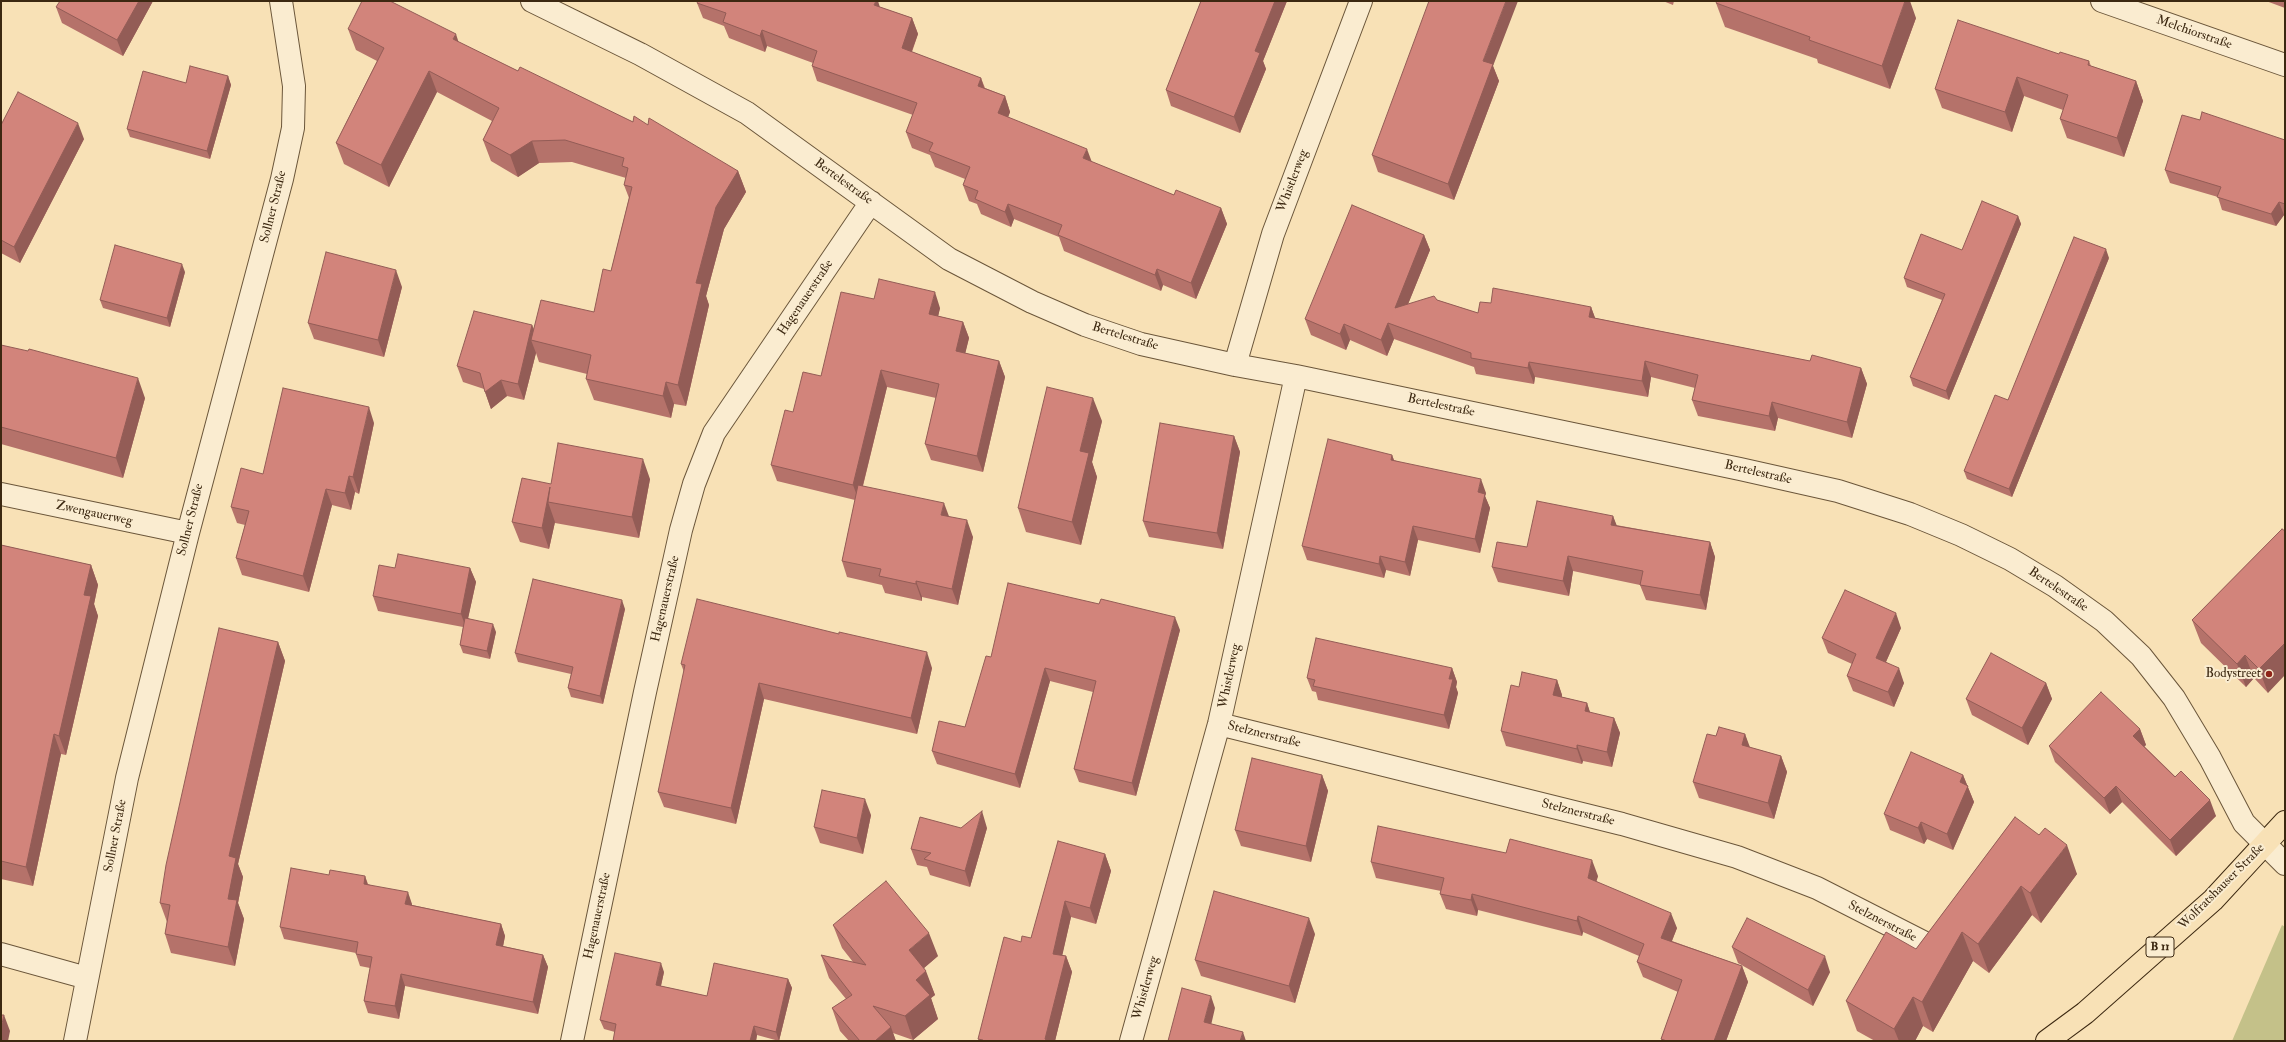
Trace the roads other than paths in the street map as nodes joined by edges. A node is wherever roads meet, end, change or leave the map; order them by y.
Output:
1 (281, 1) edge
2 (532, 1) edge
3 (1361, 1) edge
4 (2102, 1) edge
5 (2285, 65) edge
6 (871, 202) junction
7 (1235, 366) junction
8 (1296, 376) junction
9 (1, 494) edge
10 (188, 532) junction
11 (1220, 724) junction
12 (2285, 822) edge
13 (2265, 845) junction
14 (2285, 864) edge
15 (1923, 942) edge
16 (1, 954) edge
17 (87, 978) junction
18 (75, 1041) edge
19 (572, 1041) edge
20 (1131, 1041) edge
21 (2047, 1041) edge

1 - 10 street, Sollner Straße
2 - 6 street, Bertelestraße
3 - 7 street, Whistlerweg
4 - 5 street, Melchiorstraße
6 - 7 street, Bertelestraße
6 - 19 street, Hagenauerstraße
7 - 8 street, Bertelestraße
8 - 11 street, Whistlerweg
8 - 13 street, Bertelestraße
9 - 10 street, Zwengauerweg
10 - 17 street, Sollner Straße
11 - 15 street, Stelznerstraße
11 - 20 street, Whistlerweg
12 - 13 main road, Wolfratshauser Straße / B 11
13 - 14 street, Bertelestraße
13 - 21 main road, Wolfratshauser Straße / B 11
16 - 17 street
17 - 18 street, Sollner Straße

